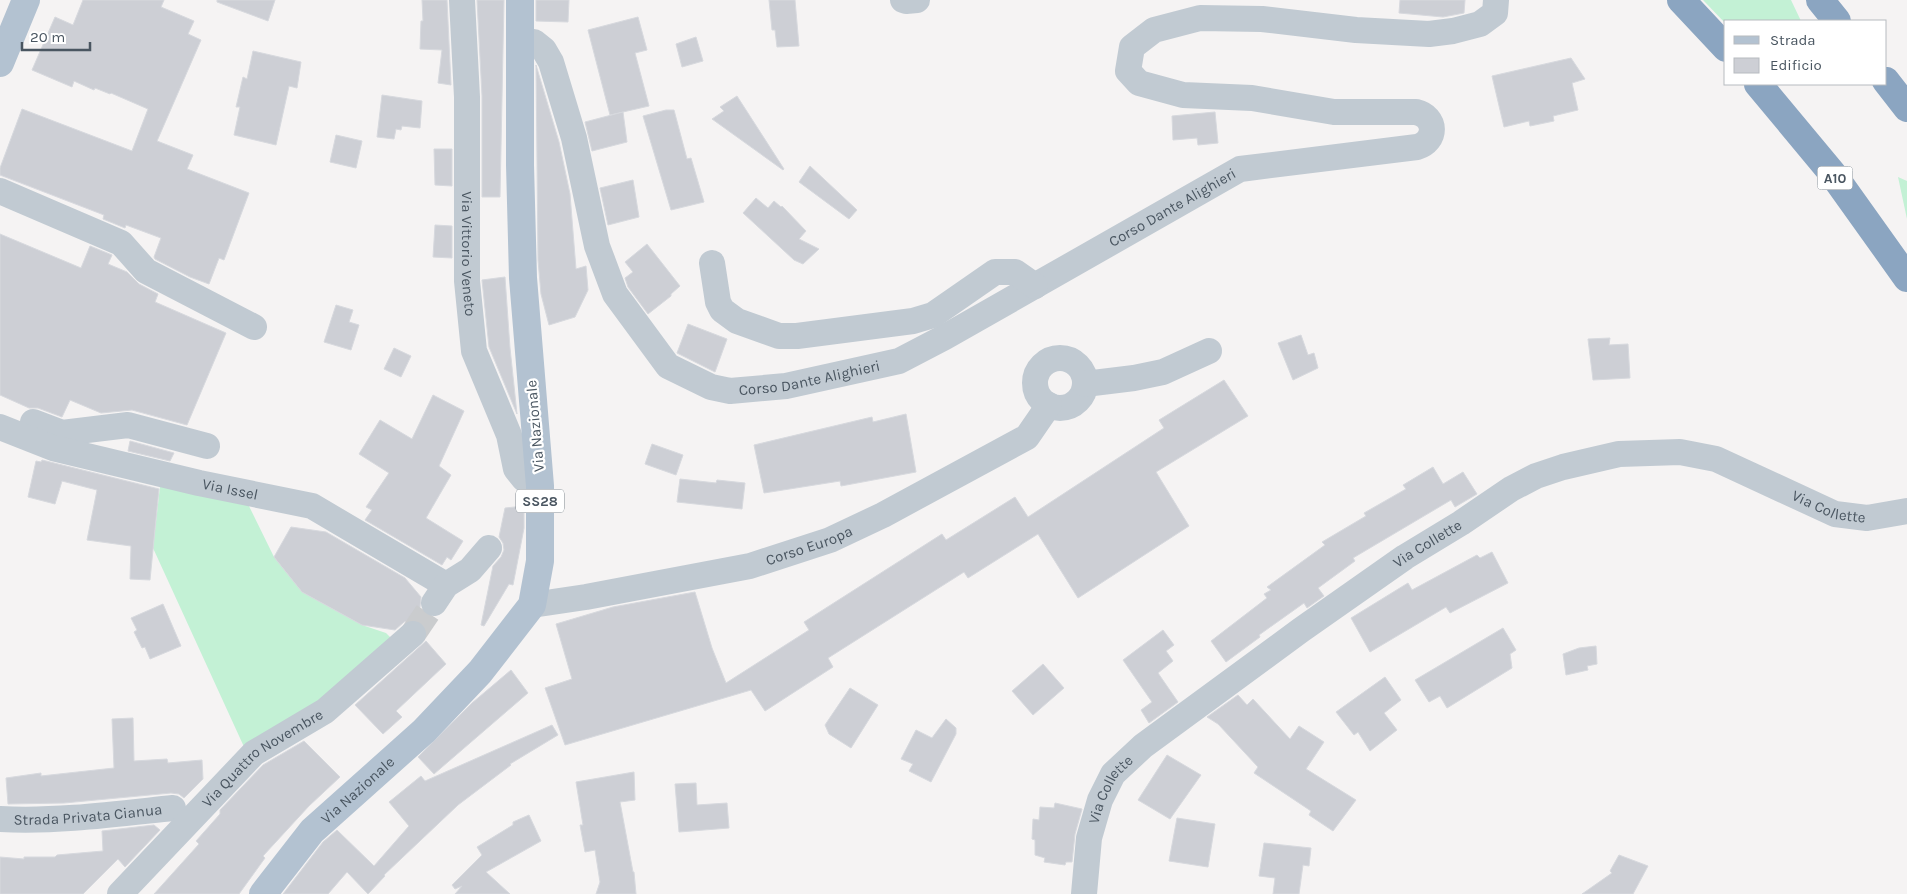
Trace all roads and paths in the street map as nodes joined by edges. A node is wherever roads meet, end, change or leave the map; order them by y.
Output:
1 (26, 0) edge
2 (462, 0) edge
3 (520, 0) edge
4 (903, 0) edge
5 (918, 0) edge
6 (1681, 0) edge
7 (1820, 0) edge
8 (1501, 1) edge
9 (1836, 20) edge
10 (520, 42) junction
11 (1724, 46) edge
12 (0, 63) edge
13 (1887, 82) edge
14 (1759, 85) edge
15 (1907, 108) edge
16 (0, 191) edge
17 (712, 263) dead end
18 (1907, 278) edge
19 (1035, 286) junction
20 (254, 327) dead end
21 (1208, 351) dead end
22 (1085, 384) junction
23 (1049, 405) junction
24 (0, 409) edge
25 (0, 427) edge
26 (207, 446) dead end
27 (540, 486) junction
28 (1907, 511) edge
29 (489, 548) dead end
30 (532, 605) junction
31 (413, 634) tunnel mouth
32 (173, 808) dead end
33 (0, 819) edge
34 (120, 894) edge
35 (263, 894) edge
36 (1084, 894) edge

1 - 12 main road
2 - 27 street, Via Vittorio Veneto
3 - 10 main road, Via Nazionale / SS28
4 - 5 street
6 - 11 highway
7 - 9 highway
8 - 19 street, Corso Dante Alighieri
10 - 19 street, Corso Dante Alighieri
10 - 27 main road, Via Nazionale / SS28
13 - 15 highway
14 - 18 highway, A10
16 - 20 street
17 - 19 street
21 - 22 street
22 - 23 street
22 - 23 street
23 - 30 street, Corso Europa
24 - 26 street
25 - 29 street, Via Issel
27 - 30 main road, Via Nazionale / SS28
28 - 36 street, Via Collette
30 - 35 main road, Via Nazionale / SS28
31 - 34 street, Via Quattro Novembre
32 - 33 street, Strada Privata Cianua

